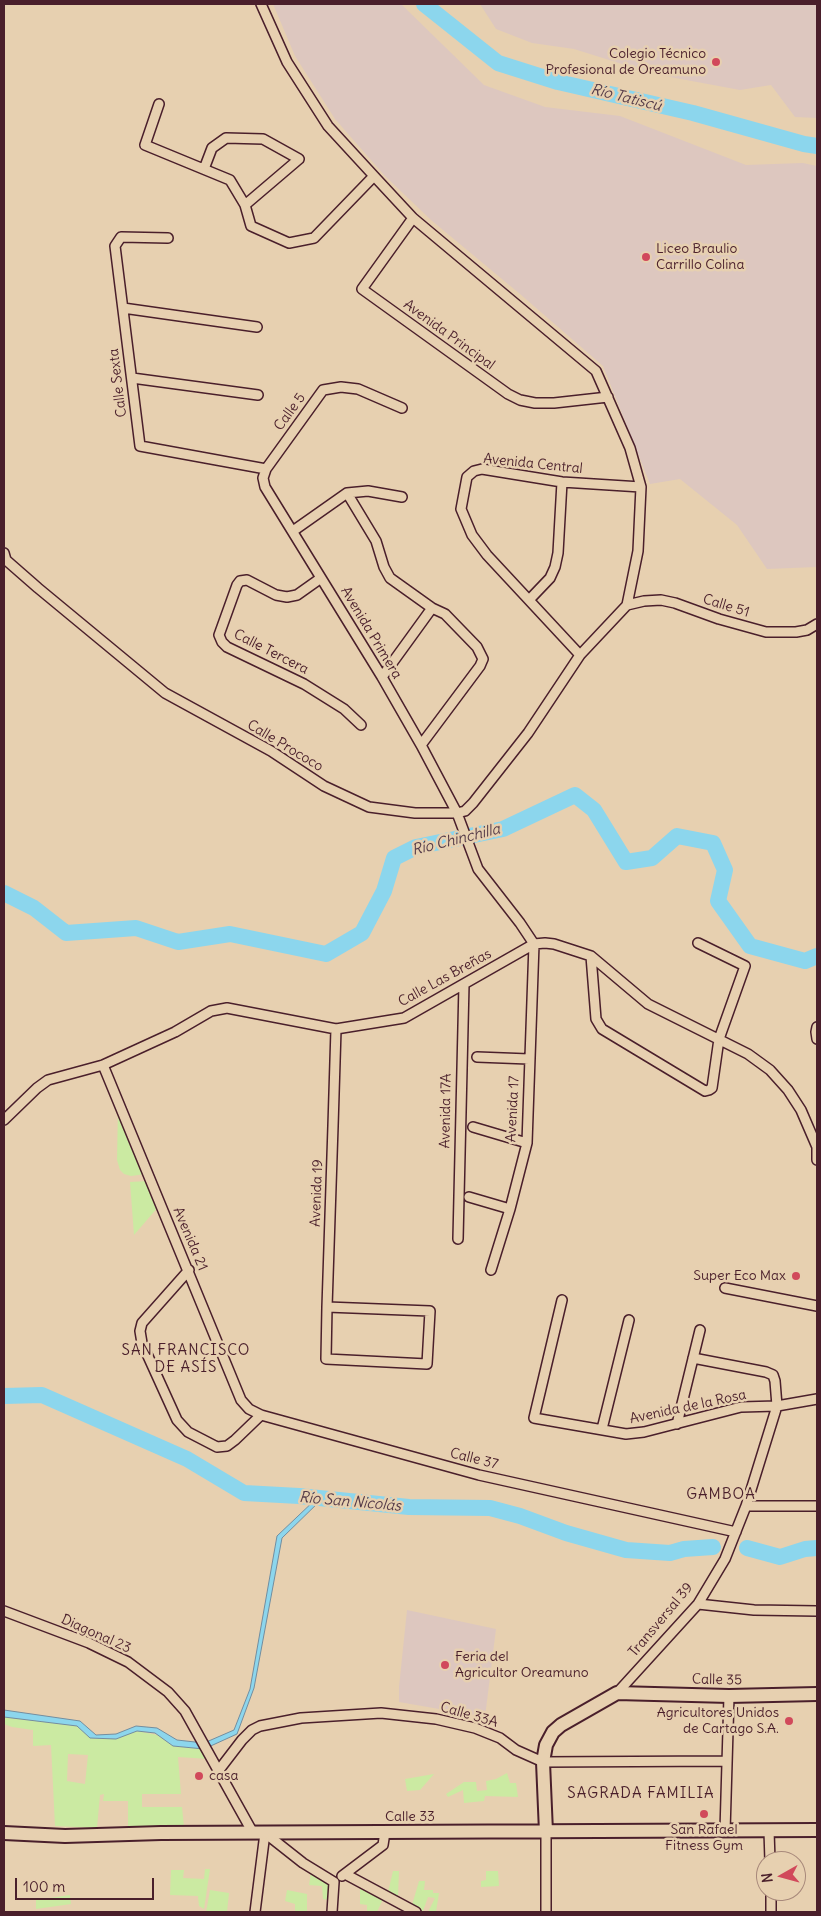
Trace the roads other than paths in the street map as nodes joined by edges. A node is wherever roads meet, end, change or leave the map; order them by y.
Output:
1 (261, 4) edge
2 (159, 104) dead end
3 (204, 169) junction
4 (374, 176) junction
5 (245, 205) junction
6 (413, 218) junction
7 (168, 238) dead end
8 (123, 308) junction
9 (257, 327) dead end
10 (132, 378) junction
11 (258, 395) dead end
12 (608, 398) junction
13 (402, 408) dead end
14 (266, 469) junction
15 (562, 482) junction
16 (641, 487) junction
17 (347, 493) junction
18 (402, 497) dead end
19 (293, 531) junction
20 (4, 553) edge
21 (321, 578) junction
22 (529, 600) junction
23 (626, 605) junction
24 (432, 608) junction
25 (817, 624) edge
26 (580, 655) junction
27 (382, 677) junction
28 (360, 725) dead end
29 (421, 745) junction
30 (457, 813) junction
31 (698, 943) dead end
32 (534, 944) junction
33 (591, 956) junction
34 (464, 984) junction
35 (336, 1029) junction
36 (718, 1039) junction
37 (477, 1057) dead end
38 (529, 1060) junction
39 (103, 1065) junction
40 (4, 1120) edge
41 (473, 1127) dead end
42 (526, 1143) junction
43 (817, 1147) edge
44 (817, 1160) edge
45 (468, 1197) dead end
46 (510, 1209) junction
47 (458, 1239) dead end
48 (188, 1270) junction
49 (491, 1270) dead end
50 (726, 1288) dead end
51 (562, 1300) dead end
52 (817, 1306) edge
53 (327, 1307) junction
54 (630, 1320) dead end
55 (700, 1330) dead end
56 (693, 1358) junction
57 (817, 1399) edge
58 (777, 1406) junction
59 (261, 1415) junction
60 (677, 1424) junction
61 (602, 1429) junction
62 (746, 1506) junction
63 (817, 1506) edge
64 (736, 1532) junction
65 (698, 1604) junction
66 (4, 1611) edge
67 (817, 1611) edge
68 (617, 1693) junction
69 (817, 1694) edge
70 (729, 1696) junction
71 (725, 1761) junction
72 (543, 1762) junction
73 (219, 1770) junction
74 (817, 1830) edge
75 (725, 1831) junction
76 (770, 1831) junction
77 (385, 1832) junction
78 (546, 1832) junction
79 (4, 1833) edge
80 (259, 1833) junction
81 (770, 1851) edge
82 (345, 1874) junction
83 (334, 1882) junction
84 (546, 1910) edge
85 (255, 1912) edge
86 (332, 1912) edge
87 (416, 1912) edge

1 - 4 street
2 - 3 street
3 - 5 street
3 - 5 street
4 - 5 street
4 - 6 street
6 - 12 street
6 - 12 street, Avenida Principal
7 - 8 street, Calle Sexta
8 - 9 street
8 - 10 street, Calle Sexta
10 - 11 street
10 - 14 street, Calle Sexta
12 - 16 street
13 - 14 street, Calle 5
14 - 19 street, Avenida Primera
15 - 16 street, Avenida Central
15 - 22 street
15 - 22 street, Avenida Central
16 - 23 street
17 - 18 street
17 - 19 street
17 - 24 street
19 - 21 street, Avenida Primera
20 - 30 street, Calle Prococo
21 - 27 street, Avenida Primera
21 - 28 street, Calle Tercera
22 - 26 street, Avenida Central
23 - 25 street, Calle 51
23 - 26 street
24 - 27 street
24 - 29 street
26 - 30 street
27 - 29 street, Avenida Primera
29 - 30 street, Avenida Primera
30 - 32 street
31 - 36 street
32 - 33 street
32 - 34 street, Calle Las Breñas
32 - 38 street, Avenida 17
33 - 36 street
33 - 36 street
34 - 35 street, Calle Las Breñas
34 - 47 street, Avenida 17A
35 - 39 street, Calle Las Breñas
35 - 53 street, Avenida 19
36 - 43 street
37 - 38 street
38 - 42 street, Avenida 17
39 - 40 street, Calle Las Breñas
39 - 48 street, Avenida 21
41 - 42 street
42 - 46 street, Avenida 17
43 - 44 street
45 - 46 street
46 - 49 street, Avenida 17
48 - 59 street, Avenida 21
48 - 59 street
50 - 52 street
51 - 61 street, Avenida de la Rosa
53 - 53 street, Avenida 19
54 - 61 street
55 - 56 street
56 - 58 street, Transversal 39
56 - 60 street
57 - 58 street, Avenida de la Rosa
58 - 60 street, Avenida de la Rosa
58 - 62 street, Transversal 39
59 - 64 street, Calle 37
60 - 61 street, Avenida de la Rosa
62 - 63 street
62 - 64 street, Transversal 39
64 - 65 street, Transversal 39
65 - 67 street
65 - 68 street, Transversal 39
66 - 73 street, Diagonal 23
68 - 70 main road, Calle 35
68 - 72 main road, Transversal 39
69 - 70 main road, Calle 35
70 - 71 street
71 - 72 street, Calle 33A
71 - 75 street
72 - 73 street, Calle 33A
72 - 78 main road
73 - 80 street
74 - 76 main road, Calle 33
75 - 76 main road, Calle 33
75 - 78 main road, Calle 33
76 - 81 street
77 - 78 main road, Calle 33
77 - 80 main road, Calle 33
77 - 82 street
78 - 84 street
79 - 80 main road, Calle 33
80 - 83 street
80 - 85 street
82 - 83 street
82 - 87 street
83 - 86 street

